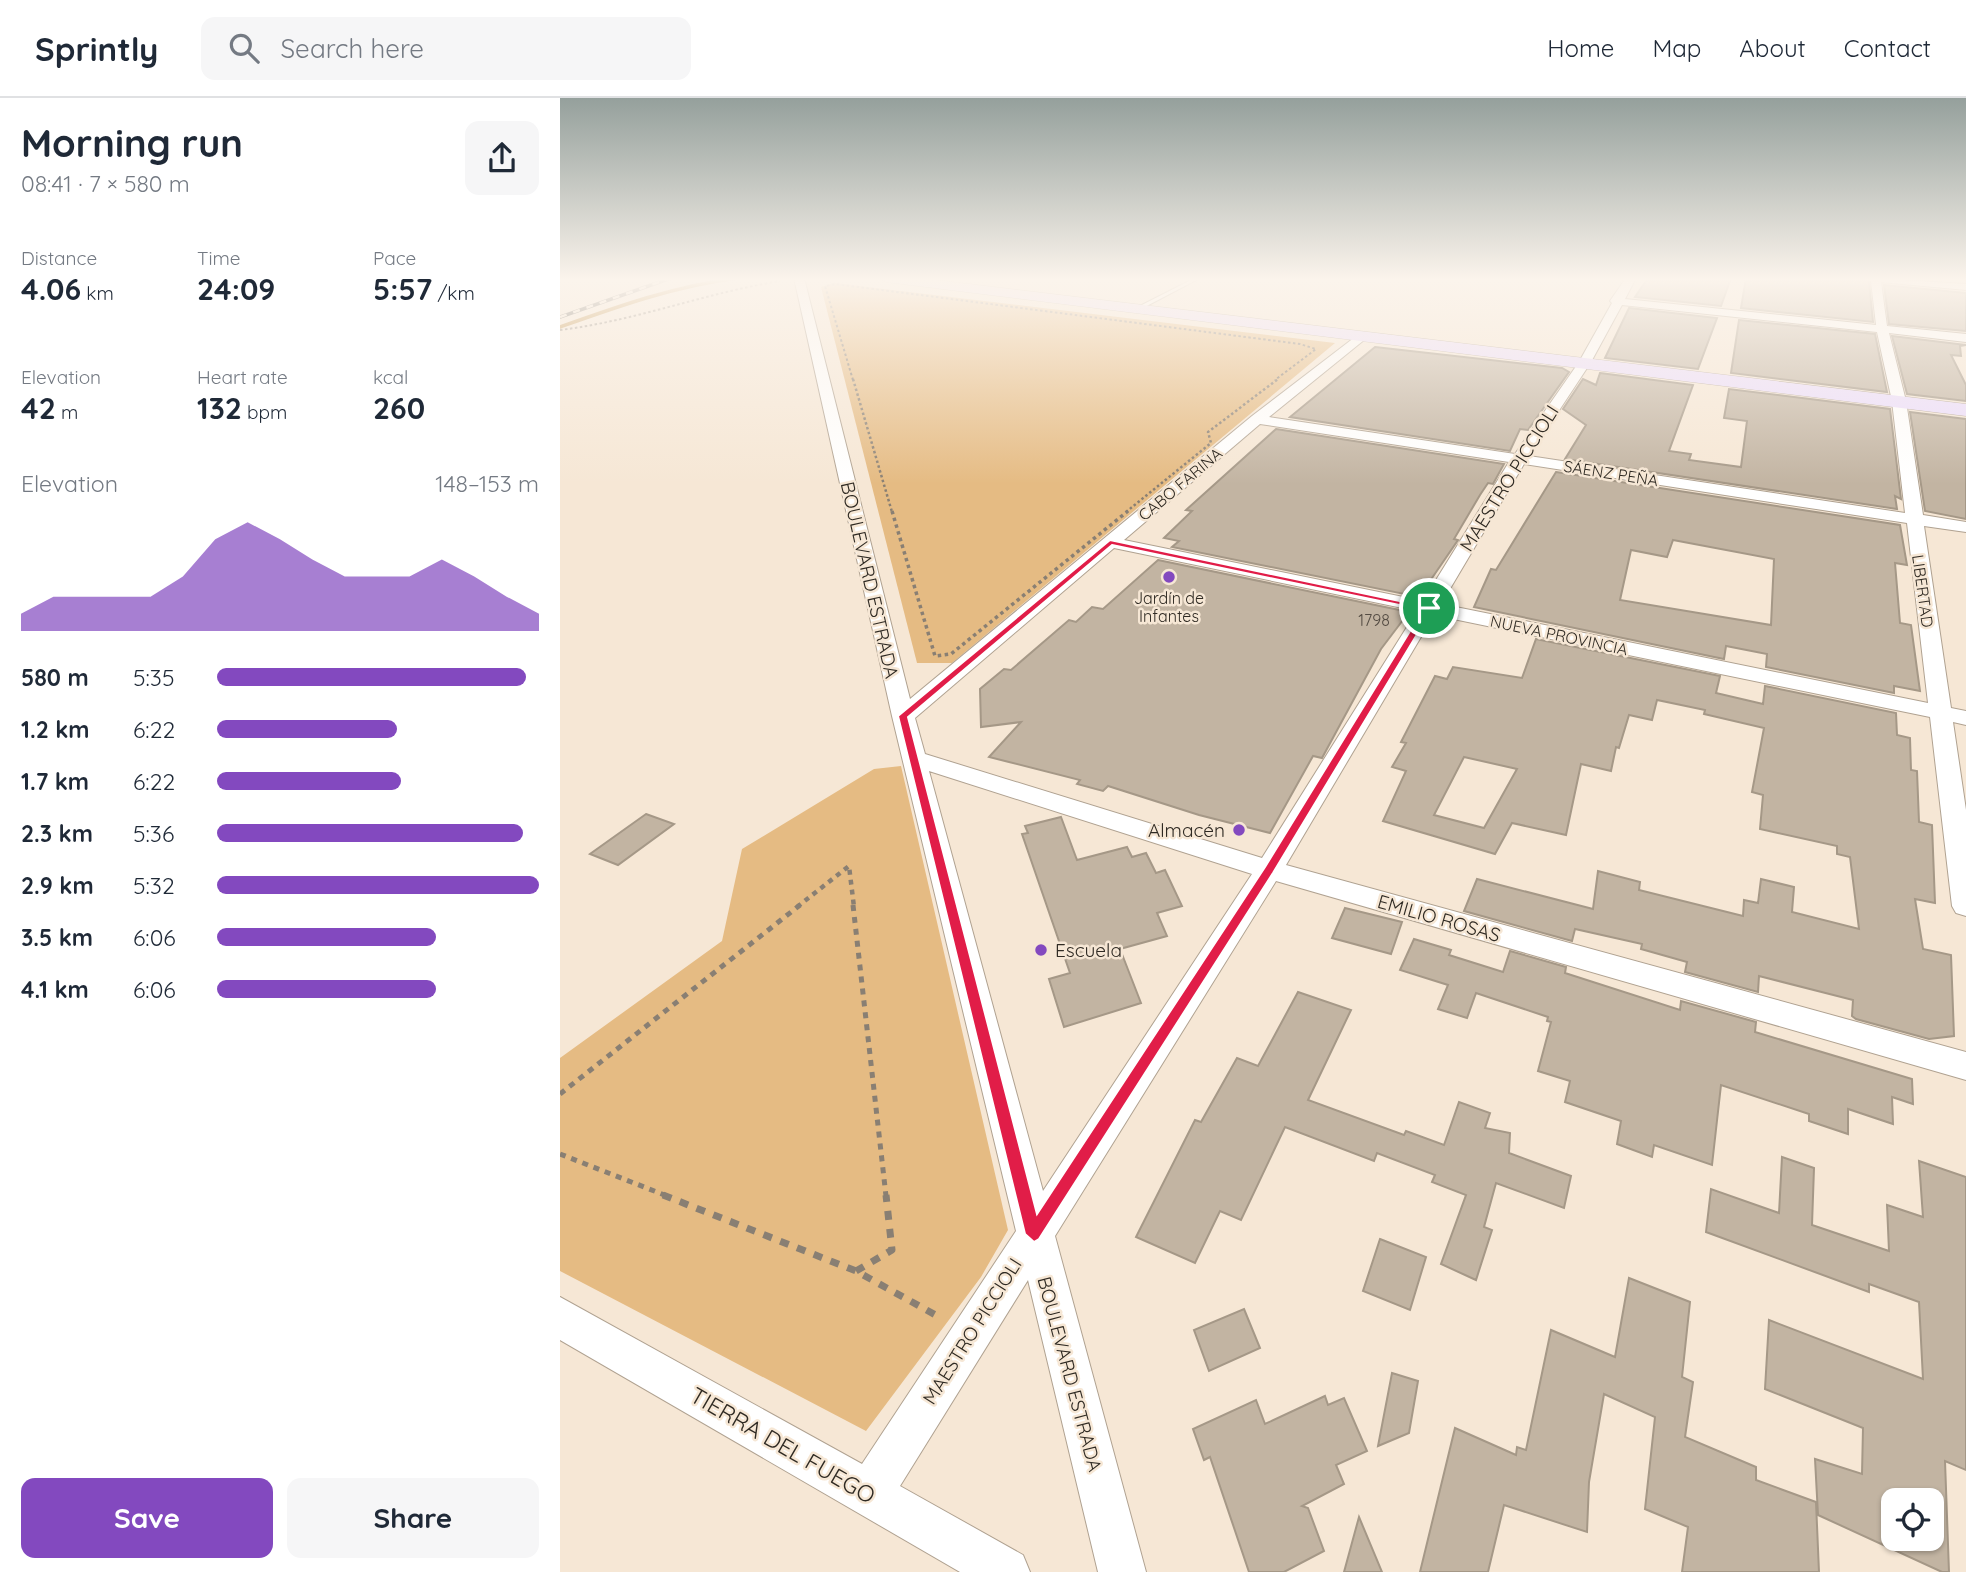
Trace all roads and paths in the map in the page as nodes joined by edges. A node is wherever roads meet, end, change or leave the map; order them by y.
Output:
1 (816, 347) edge
2 (843, 347) edge
3 (1306, 347) edge
4 (1348, 347) edge
5 (1460, 347) edge
6 (1592, 347) edge
7 (1886, 347) edge
8 (1585, 362) junction
9 (1899, 401) junction
10 (1966, 410) edge
11 (1257, 419) junction
12 (1518, 459) junction
13 (1913, 519) junction
14 (1966, 527) edge
15 (1110, 542) junction
16 (1429, 608) junction
17 (1940, 713) junction
18 (903, 716) junction
19 (1966, 718) edge
20 (916, 759) junction
21 (1269, 870) junction
22 (1966, 906) edge
23 (1966, 1066) edge
24 (560, 1094) edge
25 (560, 1154) edge
26 (1034, 1234) junction
27 (856, 1271) junction
28 (560, 1317) edge
29 (948, 1322) dead end
30 (869, 1494) junction
31 (1006, 1572) edge
32 (1122, 1572) edge

1 - 18 street, BOULEVARD ESTRADA
2 - 3 path
4 - 11 street, CABO FARINA
5 - 8 main road
6 - 8 street, MAESTRO PICCIOLI
7 - 9 street, LIBERTAD
8 - 9 main road
8 - 12 street, MAESTRO PICCIOLI
9 - 10 main road
9 - 13 street, LIBERTAD
11 - 12 street, SÁENZ PEÑA
11 - 15 street, CABO FARINA
12 - 13 street, SÁENZ PEÑA
12 - 16 street, MAESTRO PICCIOLI
13 - 14 street, SÁENZ PEÑA
13 - 17 street, LIBERTAD
15 - 16 street, NUEVA PROVINCIA
15 - 18 street, CABO FARINA
16 - 17 street, NUEVA PROVINCIA
16 - 21 street, MAESTRO PICCIOLI
17 - 19 street, NUEVA PROVINCIA
17 - 22 street, LIBERTAD
18 - 20 street, BOULEVARD ESTRADA
20 - 21 street, EMILIO ROSAS
20 - 26 street, BOULEVARD ESTRADA
21 - 23 street, EMILIO ROSAS
21 - 26 street, MAESTRO PICCIOLI
24 - 27 path
25 - 27 path
26 - 30 street, MAESTRO PICCIOLI
26 - 32 street, BOULEVARD ESTRADA
27 - 29 path
28 - 30 street, TIERRA DEL FUEGO
30 - 31 street, TIERRA DEL FUEGO

